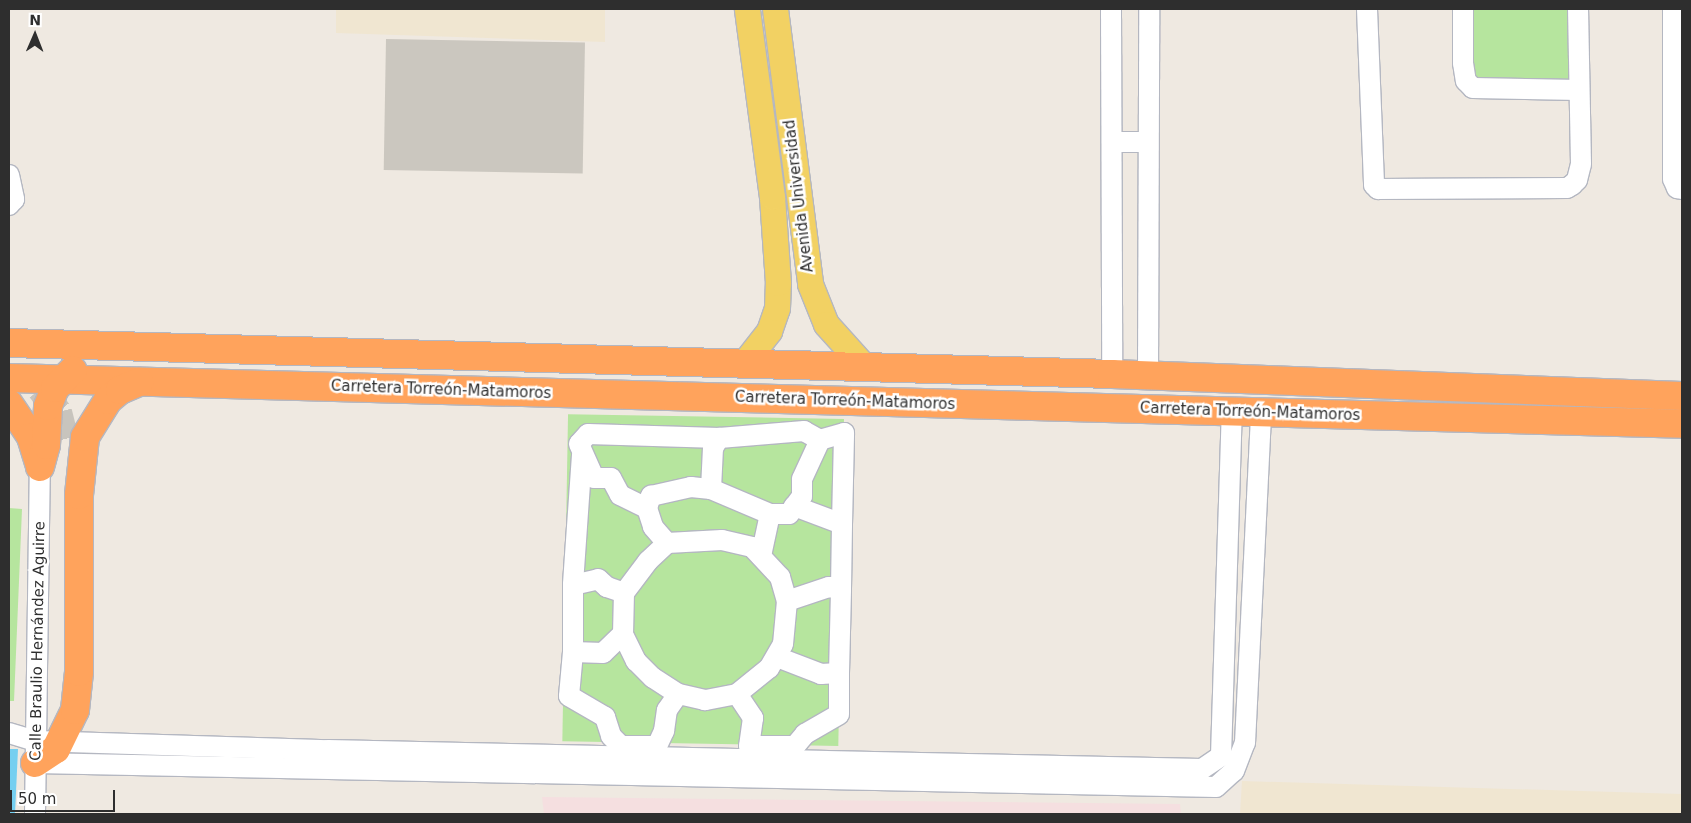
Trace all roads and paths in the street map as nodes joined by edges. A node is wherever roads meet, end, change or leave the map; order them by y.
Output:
1 (747, 9) edge
2 (775, 9) edge
3 (1111, 9) edge
4 (1149, 9) edge
5 (1367, 9) edge
6 (1463, 9) edge
7 (1578, 9) edge
8 (1673, 9) edge
9 (1578, 90) junction
10 (1112, 142) junction
11 (1148, 142) junction
12 (795, 160) junction
13 (766, 163) junction
14 (9, 175) edge
15 (1682, 189) edge
16 (9, 205) edge
17 (9, 343) edge
18 (285, 350) junction
19 (744, 363) junction
20 (864, 366) junction
21 (1112, 374) junction
22 (1148, 376) junction
23 (9, 378) edge
24 (62, 379) junction
25 (139, 382) junction
26 (1682, 396) edge
27 (9, 404) edge
28 (1232, 412) junction
29 (1260, 412) junction
30 (1682, 424) edge
31 (719, 438) junction
32 (820, 440) junction
33 (66, 443) tunnel mouth
34 (582, 455) junction
35 (40, 467) junction
36 (711, 489) junction
37 (794, 506) junction
38 (646, 508) junction
39 (770, 514) junction
40 (842, 524) junction
41 (667, 543) junction
42 (761, 556) junction
43 (573, 585) junction
44 (841, 589) junction
45 (624, 593) junction
46 (787, 601) junction
47 (623, 634) junction
48 (573, 652) junction
49 (777, 657) junction
50 (840, 673) junction
51 (678, 694) junction
52 (737, 694) junction
53 (9, 733) edge
54 (657, 746) junction
55 (749, 746) junction
56 (44, 749) junction
57 (328, 760) junction
58 (766, 769) junction
59 (35, 814) edge

1 - 13 main road, Avenida Universidad
2 - 12 main road, Avenida Universidad
3 - 10 street
4 - 11 street
5 - 9 street
6 - 9 street
7 - 9 street
8 - 15 street
10 - 11 street
10 - 21 street
11 - 22 street
12 - 13 main road
12 - 20 main road, Avenida Universidad
13 - 19 main road, Avenida Universidad
14 - 16 street
17 - 18 highway
18 - 19 highway
18 - 24 highway
19 - 20 highway
20 - 21 highway
21 - 22 highway
22 - 26 highway
23 - 24 highway, Carretera Torreón-Matamoros
24 - 25 highway, Carretera Torreón-Matamoros
24 - 35 highway
25 - 28 highway, Carretera Torreón-Matamoros
25 - 56 highway
27 - 35 highway
28 - 29 highway, Carretera Torreón-Matamoros
28 - 58 street
29 - 30 highway, Carretera Torreón-Matamoros
29 - 58 street
31 - 32 street
31 - 34 street
31 - 36 street
32 - 37 street
32 - 40 street
33 - 56 highway
34 - 38 street
34 - 43 street
35 - 56 street, Calle Braulio Hernández Aguirre
36 - 38 street
36 - 39 street
37 - 39 street
37 - 40 street
38 - 41 street
39 - 42 street
40 - 44 street
41 - 42 street
41 - 45 street
42 - 46 street
43 - 45 street
43 - 48 street
44 - 46 street
44 - 50 street
45 - 47 street
46 - 49 street
47 - 48 street
47 - 51 street
48 - 54 street
49 - 50 street
49 - 52 street
50 - 55 street
51 - 52 street
51 - 54 street
52 - 55 street
53 - 56 street
54 - 55 street
56 - 57 street
56 - 57 street
56 - 59 street, Calle Braulio Hernández Aguirre
57 - 58 street

